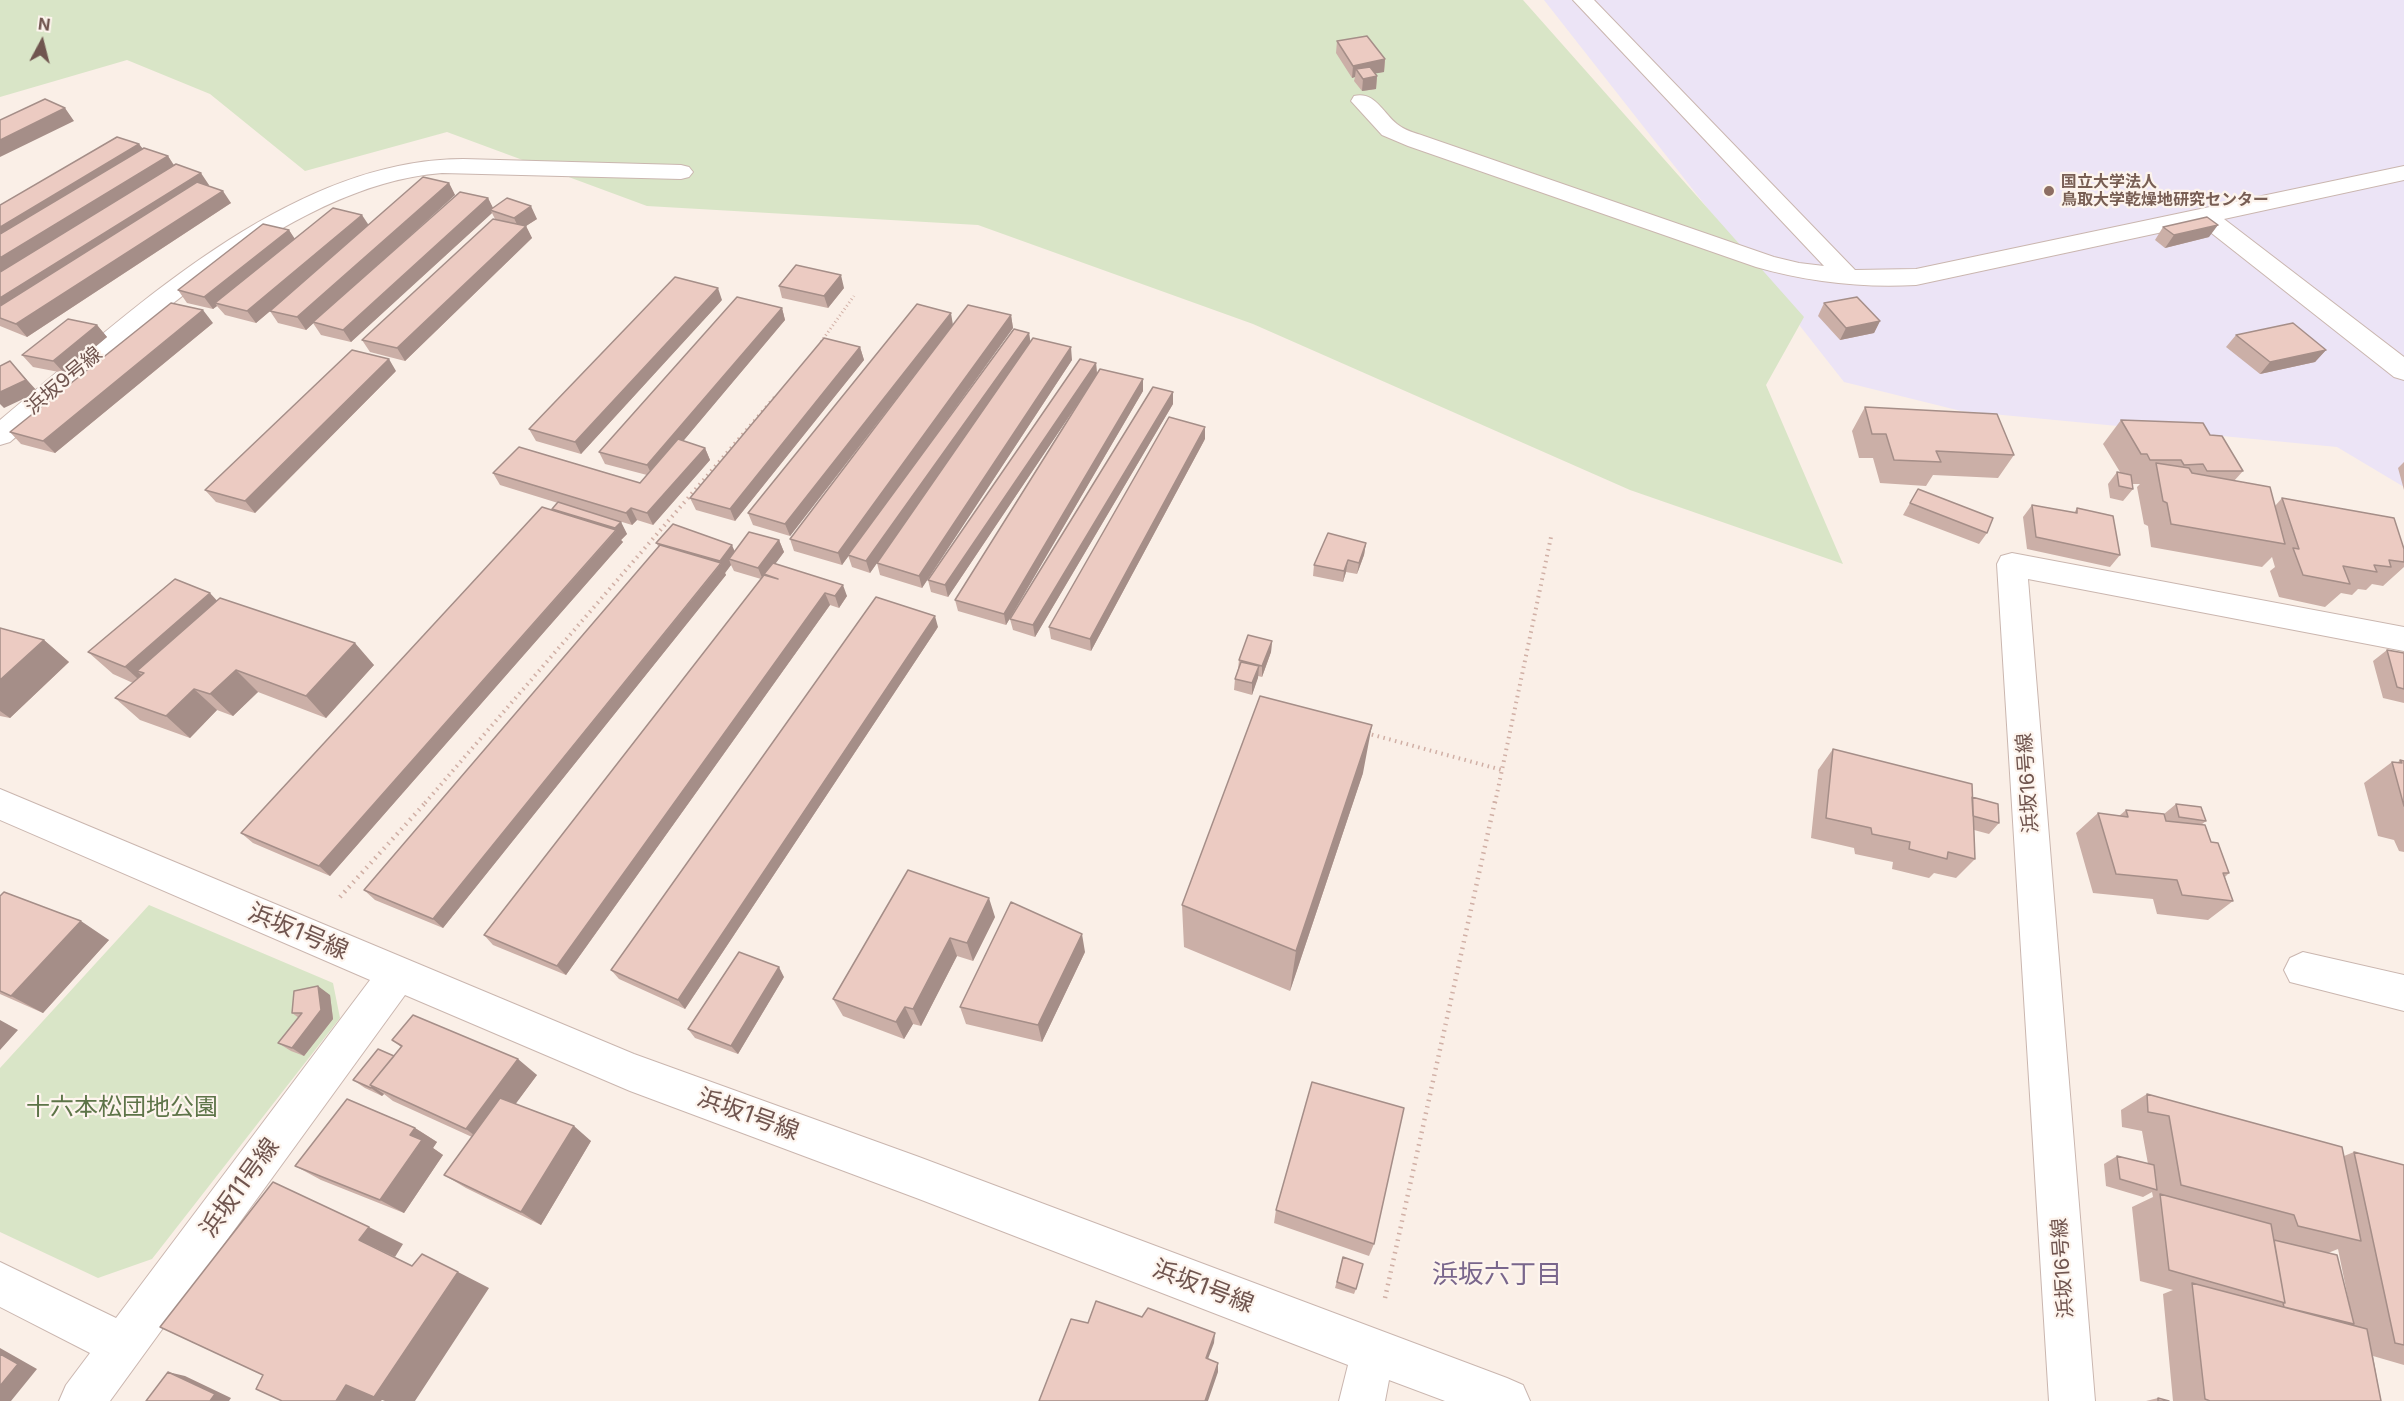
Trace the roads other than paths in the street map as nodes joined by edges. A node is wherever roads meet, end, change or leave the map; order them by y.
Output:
1 (1583, 0) edge
2 (1362, 101) dead end
3 (490, 167) junction
4 (681, 172) dead end
5 (2404, 173) edge
6 (550, 192) dead end
7 (2205, 216) junction
8 (1848, 277) junction
9 (2404, 371) edge
10 (0, 435) edge
11 (2404, 639) edge
12 (0, 804) edge
13 (2304, 970) dead end
14 (397, 974) junction
15 (2404, 993) edge
16 (0, 1284) edge
17 (124, 1346) junction
18 (1372, 1352) junction
19 (81, 1401) edge
20 (1362, 1401) edge
21 (1507, 1401) edge
22 (2072, 1401) edge

1 - 8 street
2 - 8 street
3 - 4 street, 浜坂9号線
3 - 6 street
3 - 10 street, 浜坂9号線
5 - 7 street
7 - 8 street
7 - 9 street
11 - 22 street, 浜坂16号線
12 - 14 street, 浜坂1号線
13 - 15 street
14 - 17 street, 浜坂11号線
14 - 18 street, 浜坂1号線
16 - 17 street
17 - 19 street, 浜坂11号線
18 - 20 street
18 - 21 street, 浜坂1号線

